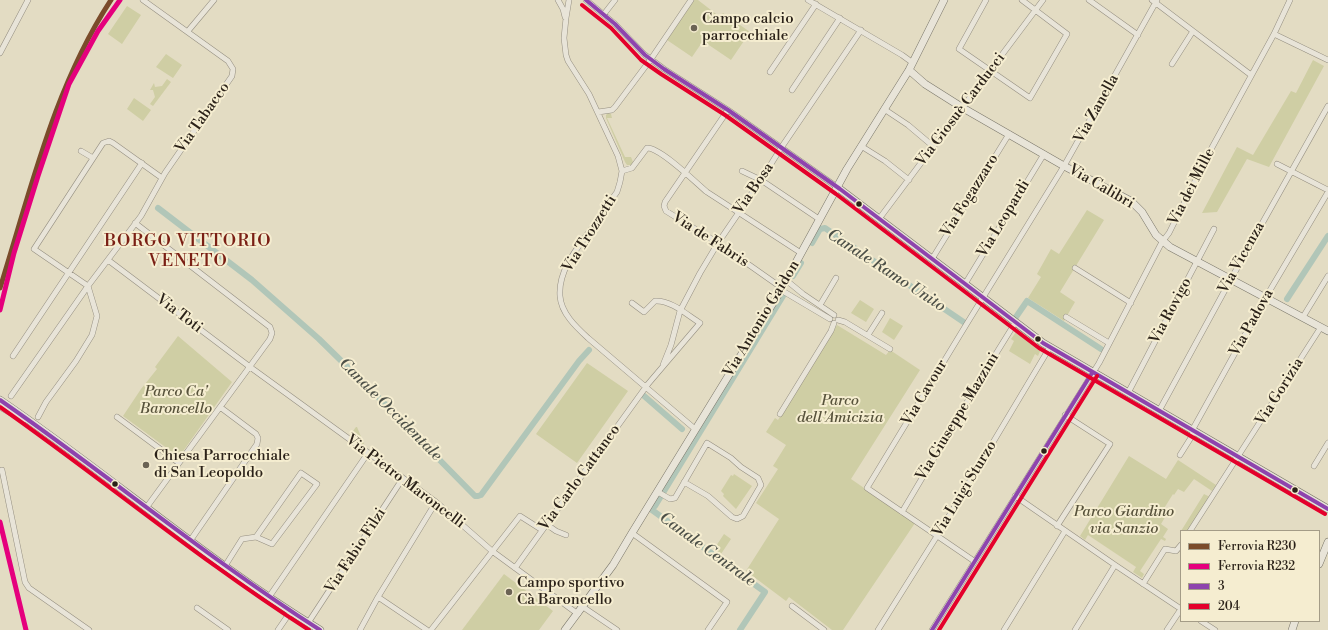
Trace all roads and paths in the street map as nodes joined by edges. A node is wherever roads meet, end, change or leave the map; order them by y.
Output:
1 (28, 0) edge
2 (143, 0) edge
3 (214, 0) edge
4 (558, 0) edge
5 (569, 0) edge
6 (586, 0) edge
7 (615, 0) edge
8 (692, 0) edge
9 (808, 0) edge
10 (944, 0) edge
11 (986, 0) edge
12 (1022, 0) edge
13 (1043, 0) edge
14 (1089, 0) edge
15 (1290, 0) edge
16 (1155, 1) edge
17 (816, 4) junction
18 (1036, 10) junction
19 (604, 14) junction
20 (566, 18) junction
21 (840, 18) junction
22 (861, 30) junction
23 (188, 31) junction
24 (1193, 31) junction
25 (1274, 34) junction
26 (1138, 35) junction
27 (0, 53) edge
28 (651, 59) junction
29 (1328, 60) edge
30 (1172, 64) dead end
31 (911, 66) junction
32 (990, 71) junction
33 (770, 72) dead end
34 (1251, 76) junction
35 (792, 90) dead end
36 (1328, 106) edge
37 (884, 108) junction
38 (963, 108) junction
39 (728, 110) junction
40 (598, 112) junction
41 (1009, 134) junction
42 (862, 146) junction
43 (934, 147) junction
44 (781, 148) junction
45 (81, 151) dead end
46 (1044, 154) junction
47 (93, 158) junction
48 (142, 163) junction
49 (1276, 164) dead end
50 (1064, 166) junction
51 (622, 171) junction
52 (742, 171) dead end
53 (1291, 171) junction
54 (686, 172) junction
55 (162, 178) junction
56 (761, 180) junction
57 (909, 180) junction
58 (838, 187) junction
59 (1328, 191) edge
60 (739, 212) junction
61 (819, 218) junction
62 (879, 218) junction
63 (135, 223) junction
64 (1214, 229) dead end
65 (1162, 242) junction
66 (718, 243) junction
67 (801, 253) junction
68 (932, 259) junction
69 (108, 260) junction
70 (1197, 262) junction
71 (1075, 268) dead end
72 (69, 274) junction
73 (1328, 276) edge
74 (836, 278) dead end
75 (1230, 279) junction
76 (786, 280) junction
77 (965, 284) junction
78 (88, 286) junction
79 (781, 289) junction
80 (1266, 297) junction
81 (983, 298) junction
82 (632, 303) dead end
83 (1130, 303) junction
84 (820, 305) junction
85 (680, 311) junction
86 (882, 313) dead end
87 (1066, 317) dead end
88 (1302, 317) junction
89 (834, 321) junction
90 (1015, 323) junction
91 (1325, 329) edge
92 (868, 335) junction
93 (1109, 343) junction
94 (1050, 347) junction
95 (890, 349) dead end
96 (13, 356) dead end
97 (663, 365) junction
98 (250, 367) junction
99 (1092, 373) junction
100 (645, 387) junction
101 (1128, 393) junction
102 (11, 396) dead end
103 (0, 400) edge
104 (0, 407) edge
105 (220, 407) junction
106 (1159, 411) junction
107 (780, 414) dead end
108 (1065, 415) junction
109 (38, 417) dead end
110 (117, 417) dead end
111 (29, 420) junction
112 (695, 429) junction
113 (1193, 430) junction
114 (1328, 443) edge
115 (368, 453) junction
116 (1180, 455) dead end
117 (1239, 457) junction
118 (179, 462) junction
119 (1314, 466) dead end
120 (2, 470) dead end
121 (403, 478) junction
122 (684, 482) junction
123 (660, 493) junction
124 (1014, 496) junction
125 (436, 502) junction
126 (146, 508) junction
127 (1328, 509) edge
128 (902, 512) junction
129 (546, 524) junction
130 (1057, 526) junction
131 (542, 530) junction
132 (1191, 530) edge
133 (1065, 531) junction
134 (632, 534) junction
135 (566, 535) dead end
136 (937, 536) junction
137 (256, 538) junction
138 (190, 541) junction
139 (1328, 542) edge
140 (1180, 547) edge
141 (492, 551) junction
142 (974, 561) junction
143 (1320, 562) edge
144 (225, 566) junction
145 (1115, 566) junction
146 (514, 568) junction
147 (1143, 584) junction
148 (269, 597) junction
149 (378, 597) junction
150 (792, 606) dead end
151 (583, 607) junction
152 (197, 608) dead end
153 (1180, 608) edge
154 (1180, 610) edge
155 (291, 611) junction
156 (578, 614) junction
157 (1203, 622) edge
158 (308, 623) junction
159 (87, 629) edge
160 (228, 630) edge
161 (278, 630) edge
162 (320, 630) edge
163 (360, 630) edge
164 (427, 630) edge
165 (431, 630) edge
166 (565, 630) edge
167 (617, 630) edge
168 (708, 630) edge
169 (824, 630) edge
170 (878, 630) edge
171 (932, 630) edge
172 (1004, 630) edge
173 (1075, 630) edge
174 (1167, 630) edge
175 (1215, 630) edge

1 - 27 street
2 - 23 street, Via Tabacco
3 - 23 street
4 - 20 street
5 - 20 street
6 - 19 street
7 - 19 street
8 - 28 street
9 - 17 street
10 - 31 street, Via Antonio Gaidon
11 - 32 street
12 - 18 street
13 - 18 street, Via Giosuè Carducci
14 - 26 street
15 - 25 street, Via dei Mille
16 - 24 street
16 - 26 street, Via Zanella
17 - 21 street
17 - 33 street
18 - 32 street, Via Giosuè Carducci
18 - 32 street
19 - 28 street
20 - 40 street
21 - 22 street
21 - 35 street
22 - 31 street
22 - 44 street, Via Bosa
23 - 55 street, Via Tabacco
24 - 30 street
24 - 34 street
25 - 29 street
25 - 34 street, Via dei Mille
26 - 50 street, Via Zanella
28 - 39 street
28 - 40 street
31 - 37 street, Via Antonio Gaidon
31 - 38 street, Via Calibri
32 - 38 street, Via Giosuè Carducci
34 - 65 street, Via dei Mille
36 - 53 street, Via Vicenza
37 - 42 street, Via Antonio Gaidon
37 - 43 street
38 - 41 street, Via Calibri
38 - 43 street, Via Giosuè Carducci
39 - 44 street
39 - 54 street
40 - 51 street
41 - 46 street, Via Calibri
41 - 68 street, Via Fogazzaro
42 - 57 street
42 - 58 street, Via Antonio Gaidon
43 - 57 street, Via Giosuè Carducci
44 - 56 street, Via Bosa
44 - 58 street
45 - 47 street
46 - 50 street, Via Calibri
46 - 77 street, Via Leopardi
47 - 48 street
47 - 72 street
48 - 55 street
48 - 72 street
49 - 53 street
50 - 65 street, Via Calibri
50 - 81 street, Via Zanella
51 - 54 street
51 - 100 street, Via Trozzetti
52 - 56 street
53 - 59 street
53 - 75 street, Via Vicenza
54 - 60 street
54 - 66 street, Via de Fabris
55 - 63 street, Via Tabacco
56 - 60 street, Via Bosa
56 - 61 street
57 - 62 street, Via Giosuè Carducci
58 - 61 street, Via Antonio Gaidon
58 - 62 street
59 - 80 street, Via Padova
60 - 66 street, Via Bosa
60 - 67 street
61 - 67 street, Via Antonio Gaidon
62 - 68 street
63 - 69 street, Via Tabacco
63 - 98 street
64 - 70 street, Via Rovigo
65 - 70 street, Via Calibri
65 - 83 street, Via dei Mille
66 - 79 street, Via de Fabris
66 - 85 street, Via Bosa
67 - 76 street, Via Antonio Gaidon
68 - 77 street
69 - 78 street, Via Tabacco
69 - 98 street, Via Toti
70 - 75 street, Via Calibri
70 - 101 street, Via Rovigo
71 - 83 street
72 - 78 street
72 - 96 street
73 - 88 street
74 - 84 street
75 - 80 street, Via Calibri
75 - 106 street, Via Vicenza
76 - 79 street, Via Antonio Gaidon
76 - 84 street
77 - 81 street
78 - 102 street, Via Tabacco
78 - 109 street
79 - 89 street, Via de Fabris
79 - 112 street, Via Antonio Gaidon
80 - 88 street, Via Calibri
80 - 113 street, Via Padova
81 - 90 street
81 - 128 street, Via Cavour
82 - 85 street, Via Bosa
83 - 93 street, Via dei Mille
84 - 89 street
85 - 97 street, Via Bosa
85 - 97 street, Via Bosa
86 - 92 street
87 - 93 street
88 - 91 street, Via Calibri
89 - 92 street, Via de Fabris
89 - 107 street
90 - 94 street
90 - 128 street, Via Giuseppe Mazzini
91 - 117 street, Via Gorizia
92 - 95 street, Via de Fabris
93 - 99 street, Via dei Mille
94 - 99 street
94 - 136 street, Via Luigi Sturzo
97 - 100 street, Via Bosa
98 - 105 street
98 - 115 street, Via Pietro Maroncelli
99 - 101 street
99 - 108 street, Via dei Mille
100 - 112 street, Via Trozzetti
100 - 129 street, Via Carlo Cattaneo
101 - 106 street
103 - 111 street
104 - 111 street
105 - 118 street
105 - 138 street
106 - 113 street
108 - 124 street, Via dei Mille
108 - 130 street
110 - 118 street
111 - 126 street
112 - 123 street, Via Antonio Gaidon
113 - 116 street, Via Padova
113 - 117 street
114 - 119 street
115 - 121 street, Via Pietro Maroncelli
115 - 148 street
117 - 127 street
117 - 132 street, Via Gorizia
118 - 126 street
120 - 159 street
121 - 125 street, Via Pietro Maroncelli
121 - 158 street, Via Fabio Filzi
122 - 122 street
122 - 123 street
123 - 134 street, Via Antonio Gaidon
124 - 130 street
124 - 142 street, Via dei Mille
125 - 141 street, Via Pietro Maroncelli
125 - 149 street
126 - 138 street
128 - 136 street
129 - 131 street, Via Carlo Cattaneo
129 - 135 street
130 - 133 street
131 - 141 street
131 - 146 street, Via Carlo Cattaneo
133 - 145 street
133 - 172 street
134 - 151 street, Via Antonio Gaidon
134 - 168 street
136 - 142 street
136 - 170 street, Via Luigi Sturzo
137 - 137 street
137 - 144 street
138 - 144 street
139 - 143 street
140 - 147 street
141 - 146 street, Via Pietro Maroncelli
141 - 165 street
142 - 171 street, Via dei Mille
144 - 148 street
145 - 147 street
145 - 173 street
146 - 156 street, Via Pietro Maroncelli
147 - 153 street
148 - 155 street
149 - 163 street
149 - 164 street
150 - 169 street
151 - 156 street, Via Antonio Gaidon
151 - 167 street
152 - 160 street
154 - 174 street
155 - 158 street
155 - 161 street
156 - 166 street, Via Antonio Gaidon
157 - 175 street
158 - 162 street

